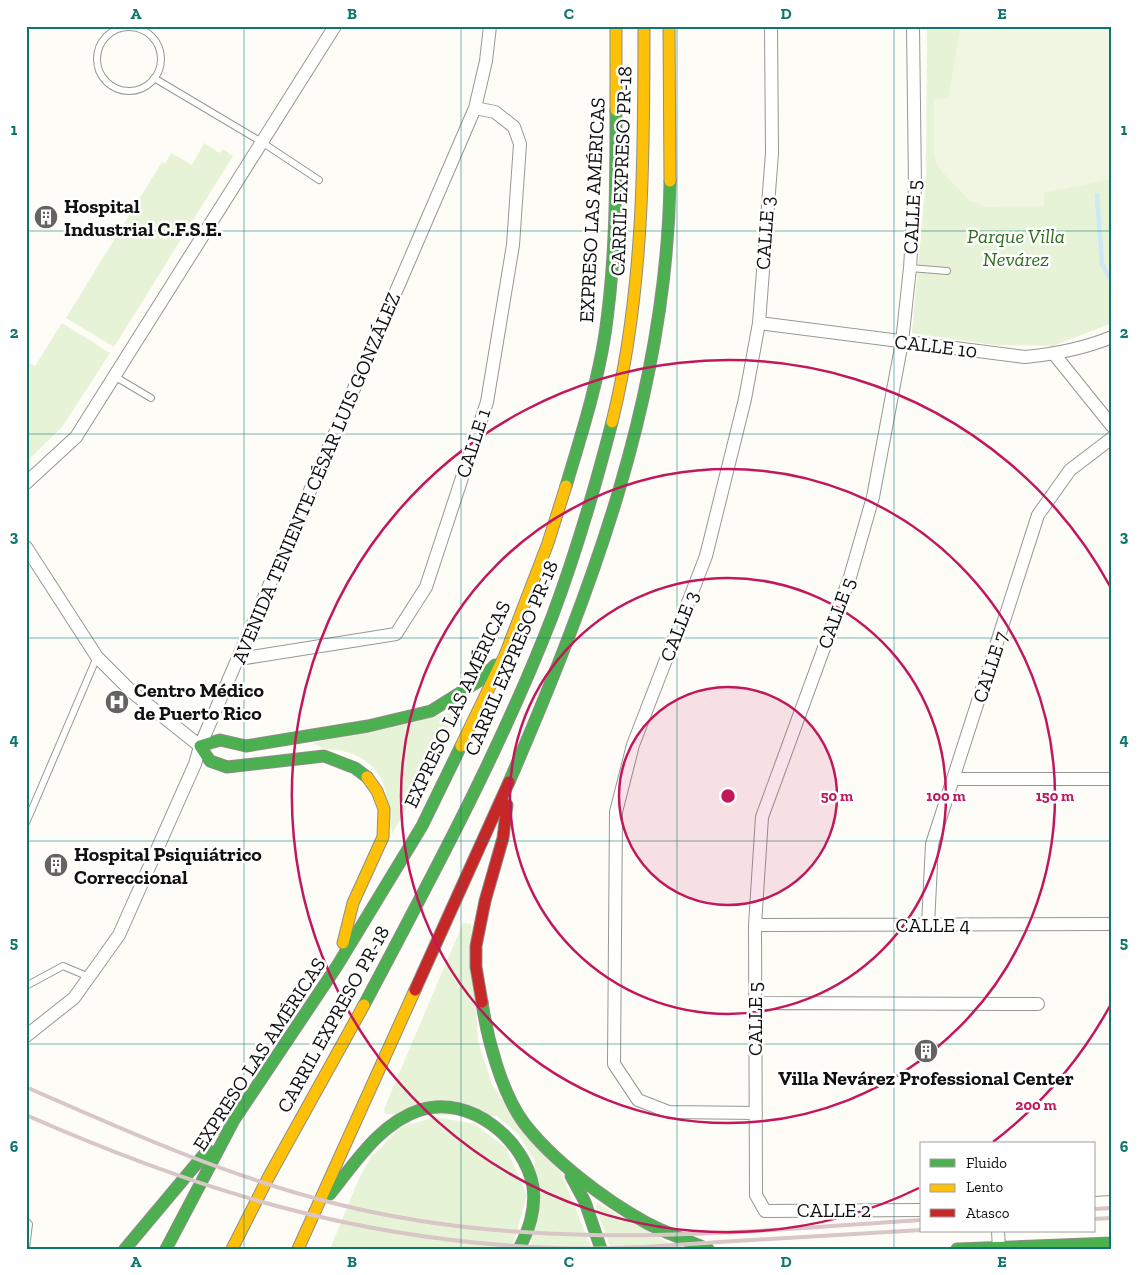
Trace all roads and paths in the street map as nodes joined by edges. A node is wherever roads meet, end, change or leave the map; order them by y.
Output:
1 (335, 26) edge
2 (490, 26) edge
3 (616, 26) edge
4 (644, 26) edge
5 (669, 26) edge
6 (771, 26) edge
7 (914, 26) edge
8 (154, 78) junction
9 (475, 108) junction
10 (260, 141) junction
11 (318, 180) dead end
12 (910, 268) junction
13 (947, 271) dead end
14 (759, 323) junction
15 (1112, 337) edge
16 (902, 342) junction
17 (1054, 354) junction
18 (114, 376) junction
19 (151, 398) dead end
20 (1112, 426) edge
21 (1112, 438) edge
22 (26, 483) edge
23 (26, 547) edge
24 (505, 655) junction
25 (97, 657) junction
26 (239, 658) junction
27 (200, 746) junction
28 (954, 779) junction
29 (1112, 779) edge
30 (508, 789) junction
31 (26, 823) edge
32 (1112, 924) edge
33 (755, 925) junction
34 (928, 925) junction
35 (337, 966) junction
36 (89, 977) junction
37 (26, 986) edge
38 (755, 1004) junction
39 (1038, 1004) dead end
40 (26, 1036) edge
41 (756, 1113) junction
42 (234, 1120) junction
43 (568, 1170) junction
44 (175, 1188) junction
45 (756, 1195) joint
46 (1112, 1202) edge
47 (1096, 1203) edge
48 (920, 1210) edge
49 (314, 1212) junction
50 (26, 1221) edge
51 (998, 1232) edge
52 (1112, 1243) edge
53 (999, 1247) edge
54 (26, 1248) edge
55 (125, 1249) edge
56 (134, 1249) edge
57 (166, 1249) edge
58 (232, 1249) edge
59 (298, 1249) edge
60 (519, 1249) edge
61 (601, 1249) edge
62 (708, 1249) edge
63 (957, 1249) edge

1 - 10 street
2 - 9 street, AVENIDA TENIENTE CÉSAR LUIS GONZÁLEZ
3 - 24 main road, EXPRESO LAS AMÉRICAS
4 - 58 main road, CARRIL EXPRESO PR-18
5 - 30 main road
6 - 14 street, CALLE 3
7 - 12 street, CALLE 5
8 - 8 lane
8 - 10 lane
9 - 26 street, AVENIDA TENIENTE CÉSAR LUIS GONZÁLEZ
9 - 26 street, CALLE 1
10 - 11 lane
10 - 18 street
12 - 13 lane
12 - 16 street, CALLE 5
14 - 16 street, CALLE 10
14 - 41 street, CALLE 3
15 - 17 street, CALLE 10
16 - 17 street, CALLE 10
16 - 33 street, CALLE 5
17 - 20 street
18 - 19 lane
18 - 22 street
21 - 28 street, CALLE 7
23 - 25 street
24 - 27 main road
24 - 35 main road, EXPRESO LAS AMÉRICAS
25 - 27 street
25 - 31 lane
26 - 27 street, AVENIDA TENIENTE CÉSAR LUIS GONZÁLEZ
27 - 35 main road
27 - 36 street, AVENIDA TENIENTE CÉSAR LUIS GONZÁLEZ
28 - 29 street
28 - 34 street, CALLE 7
30 - 43 main road
30 - 49 main road
32 - 34 street, CALLE 4
33 - 34 street, CALLE 4
33 - 38 street, CALLE 5
35 - 42 main road, EXPRESO LAS AMÉRICAS
36 - 37 lane
36 - 40 street, AVENIDA TENIENTE CÉSAR LUIS GONZÁLEZ
38 - 39 street
38 - 41 street, CALLE 5
41 - 45 street, CALLE 5
42 - 44 main road
42 - 57 main road, EXPRESO LAS AMÉRICAS
43 - 61 main road
43 - 62 main road
44 - 55 main road
44 - 56 main road
45 - 48 street, CALLE 2
46 - 47 street
49 - 59 main road
49 - 60 main road
50 - 54 lane
51 - 53 street
52 - 53 main road
53 - 63 main road

